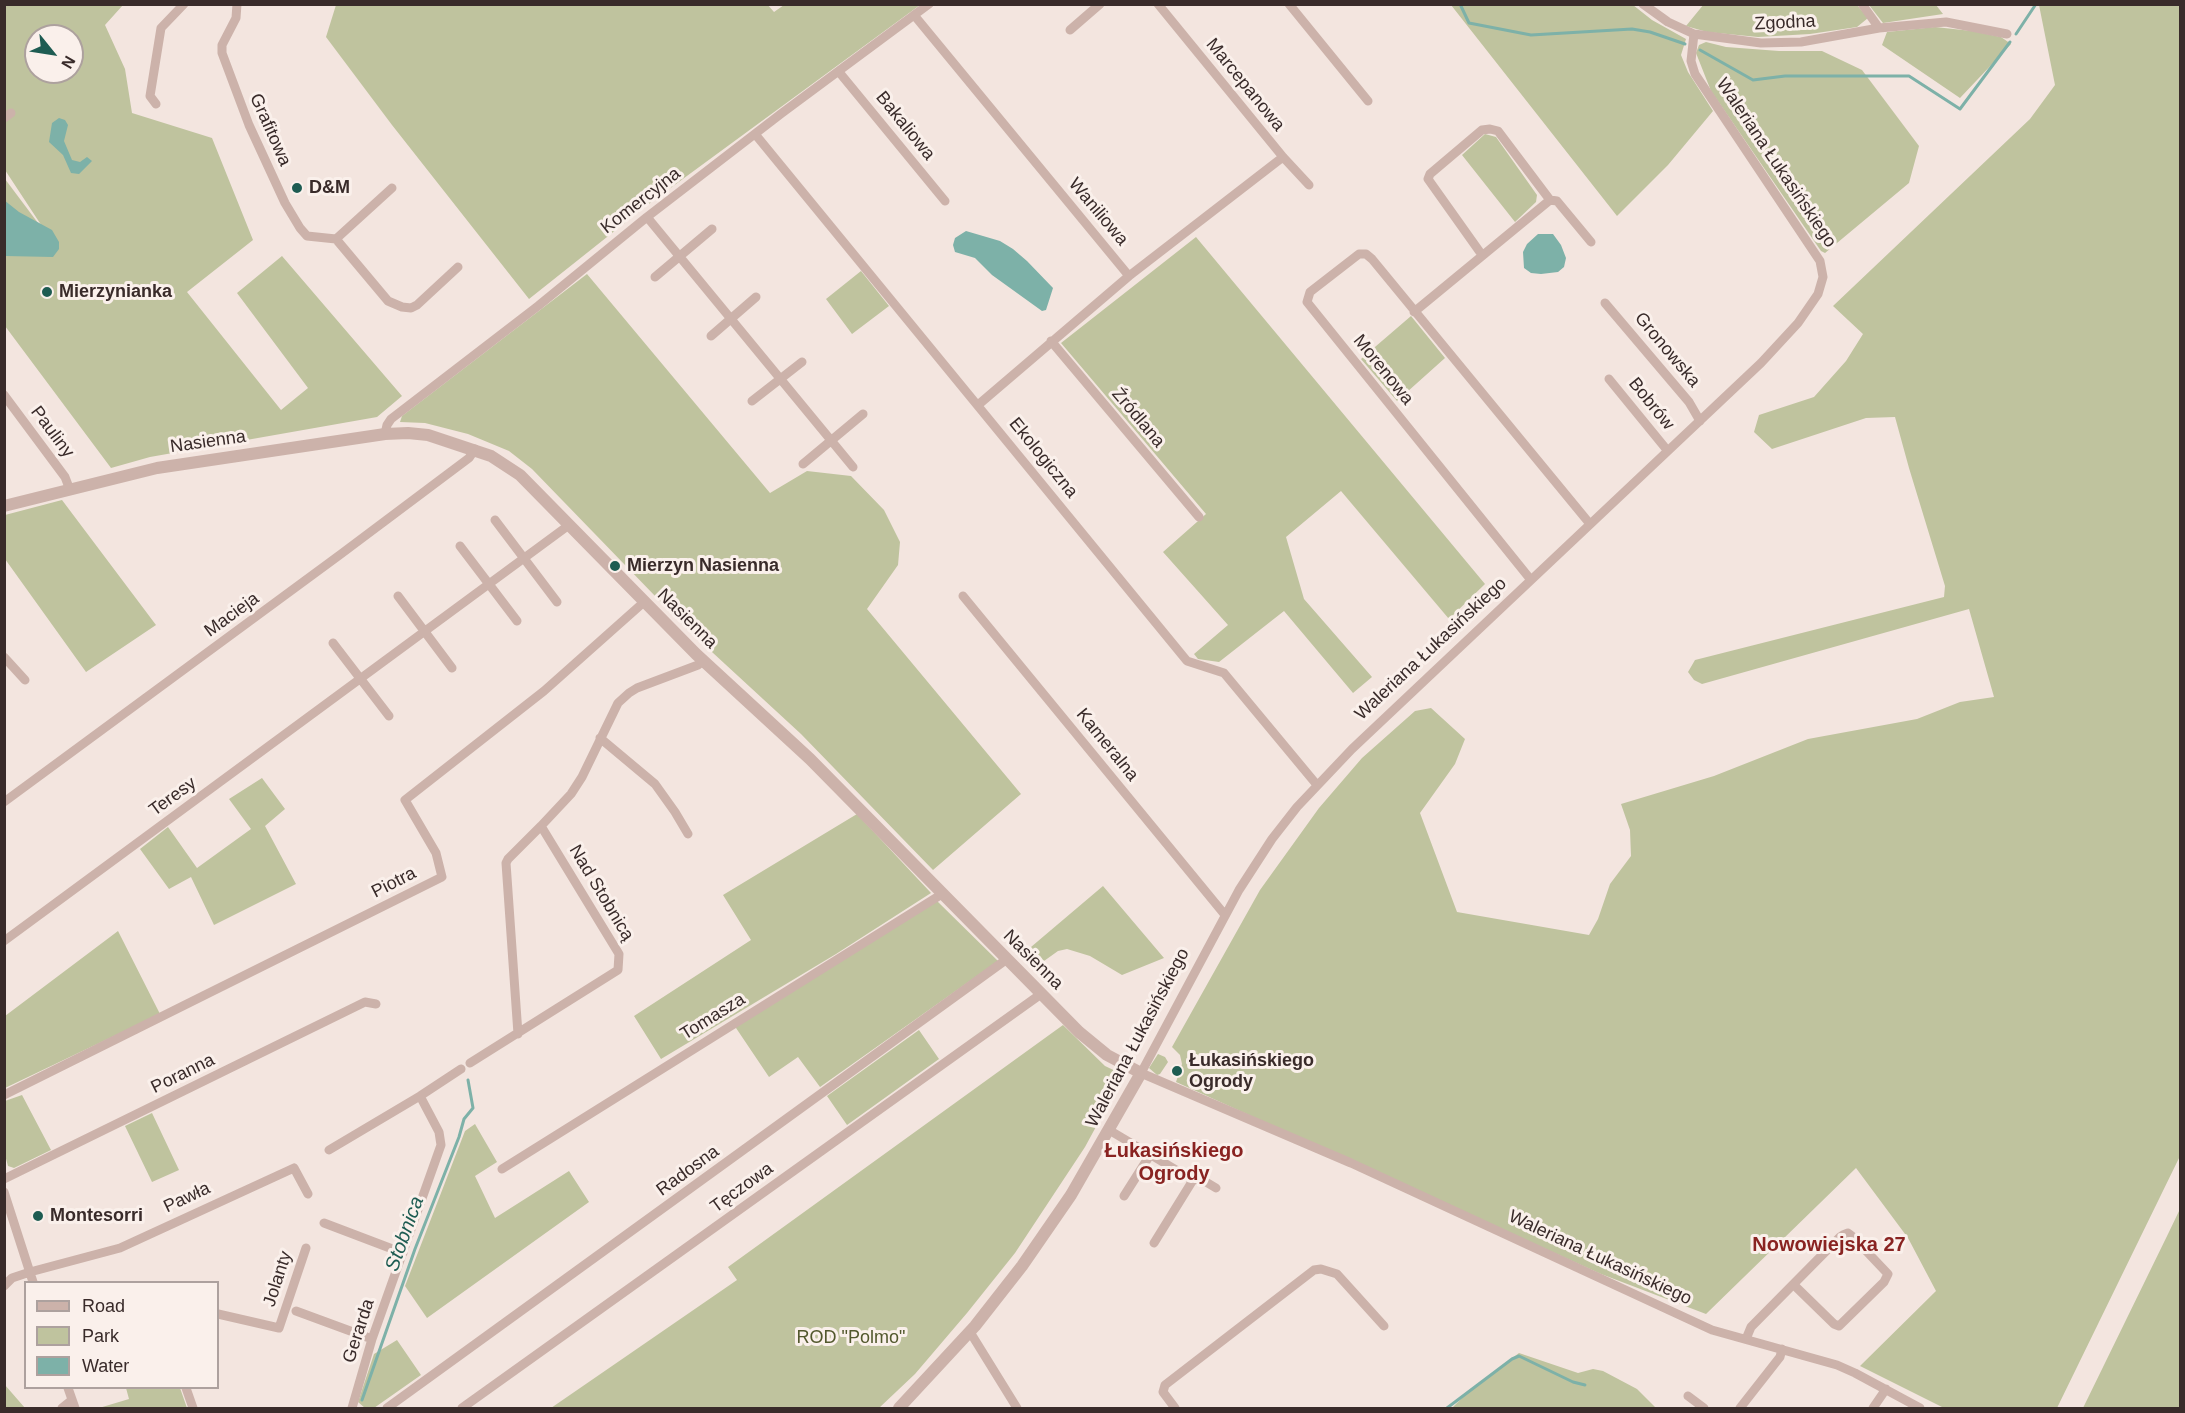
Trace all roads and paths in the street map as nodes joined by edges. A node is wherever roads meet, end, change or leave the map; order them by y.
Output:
1 (184, 4) edge
2 (237, 4) edge
3 (929, 4) edge
4 (1100, 4) edge
5 (1158, 4) edge
6 (1289, 4) edge
7 (1643, 4) edge
8 (1862, 4) edge
9 (914, 15) junction
10 (1879, 28) junction
11 (1070, 30) dead end
12 (1694, 34) junction
13 (2007, 34) dead end
14 (839, 72) junction
15 (1368, 101) dead end
16 (156, 104) dead end
17 (755, 134) junction
18 (1283, 157) junction
19 (1309, 185) dead end
20 (392, 188) dead end
21 (1550, 200) junction
22 (945, 201) dead end
23 (647, 217) junction
24 (712, 229) dead end
25 (336, 239) junction
26 (1591, 242) dead end
27 (1482, 255) junction
28 (680, 256) junction
29 (458, 267) dead end
30 (1129, 276) junction
31 (655, 277) dead end
32 (756, 297) dead end
33 (1605, 303) dead end
34 (1414, 312) junction
35 (731, 319) junction
36 (711, 336) dead end
37 (1051, 341) junction
38 (802, 362) dead end
39 (781, 379) junction
40 (1609, 379) dead end
41 (4, 395) edge
42 (752, 401) dead end
43 (978, 405) junction
44 (863, 414) dead end
45 (1700, 421) junction
46 (386, 434) junction
47 (831, 441) junction
48 (475, 449) junction
49 (1667, 450) junction
50 (803, 464) dead end
51 (853, 468) dead end
52 (70, 490) junction
53 (4, 506) edge
54 (1199, 517) dead end
55 (495, 520) dead end
56 (1590, 524) junction
57 (569, 525) junction
58 (460, 546) dead end
59 (524, 558) junction
60 (1531, 580) junction
61 (489, 584) junction
62 (398, 596) dead end
63 (963, 596) dead end
64 (558, 602) dead end
65 (644, 602) junction
66 (517, 621) dead end
67 (425, 632) junction
68 (333, 644) dead end
69 (4, 657) edge
70 (703, 661) junction
71 (452, 668) dead end
72 (25, 680) dead end
73 (361, 680) junction
74 (388, 716) dead end
75 (600, 738) junction
76 (1317, 785) junction
77 (4, 802) edge
78 (541, 826) junction
79 (688, 834) dead end
80 (942, 894) junction
81 (1225, 915) junction
82 (4, 941) edge
83 (1007, 959) junction
84 (1041, 993) junction
85 (376, 1004) dead end
86 (518, 1034) junction
87 (470, 1063) dead end
88 (461, 1069) dead end
89 (1141, 1073) junction
90 (4, 1095) edge
91 (420, 1096) junction
92 (1109, 1130) junction
93 (329, 1150) dead end
94 (1150, 1155) junction
95 (502, 1169) dead end
96 (4, 1179) edge
97 (1193, 1180) junction
98 (1216, 1188) dead end
99 (4, 1192) edge
100 (308, 1194) dead end
101 (1125, 1196) dead end
102 (7, 1210) edge
103 (324, 1223) dead end
104 (1154, 1243) dead end
105 (306, 1248) dead end
106 (403, 1253) junction
107 (30, 1272) junction
108 (8, 1277) edge
109 (33, 1281) edge
110 (1794, 1285) junction
111 (4, 1286) edge
112 (296, 1311) dead end
113 (219, 1314) edge
114 (1384, 1326) dead end
115 (970, 1332) junction
116 (1746, 1339) junction
117 (372, 1340) junction
118 (1782, 1349) junction
119 (68, 1389) edge
120 (186, 1389) edge
121 (1886, 1389) junction
122 (1688, 1396) dead end
123 (73, 1404) edge
124 (62, 1408) edge
125 (193, 1408) edge
126 (352, 1408) edge
127 (387, 1408) edge
128 (462, 1408) edge
129 (899, 1408) edge
130 (1017, 1408) edge
131 (1175, 1408) edge
132 (1704, 1408) edge
133 (1740, 1408) edge
134 (1873, 1408) edge
135 (1920, 1408) edge

1 - 16 street
2 - 25 street, Grafitowa
3 - 9 street, Komercyjna
4 - 11 street
5 - 18 street, Marcepanowa
6 - 15 street
7 - 12 street, Zgodna
8 - 10 street
9 - 14 street, Komercyjna
9 - 30 street, Waniliowa
10 - 12 street, Zgodna
10 - 13 street, Zgodna
12 - 45 street, Waleriana Łukasińskiego
14 - 17 street, Komercyjna
14 - 22 street, Bakaliowa
17 - 23 street, Komercyjna
17 - 43 street, Ekologiczna
18 - 19 street, Marcepanowa
18 - 30 street
20 - 25 street
21 - 26 street
21 - 27 street
21 - 27 street
23 - 28 street
23 - 46 street, Komercyjna
24 - 28 street
25 - 29 street
27 - 34 street
28 - 31 street
28 - 35 street
30 - 37 street
32 - 35 street
33 - 45 street, Gronowska
34 - 56 street, Morenowa
34 - 60 street, Morenowa
35 - 36 street
35 - 39 street
37 - 43 street
37 - 54 street, Źródlana
38 - 39 street
39 - 42 street
39 - 47 street
40 - 49 street, Bobrów
41 - 52 street, Pauliny
43 - 76 street, Ekologiczna
44 - 47 street
45 - 49 street, Waleriana Łukasińskiego
46 - 48 street, Nasienna
46 - 52 street, Nasienna
47 - 50 street
47 - 51 street
48 - 57 street, Nasienna
48 - 77 street, Macieja
49 - 56 street, Waleriana Łukasińskiego
52 - 53 street, Nasienna
55 - 59 street
56 - 60 street, Waleriana Łukasińskiego
57 - 59 street, Teresy
57 - 65 street, Nasienna
58 - 61 street
59 - 61 street, Teresy
59 - 64 street
60 - 76 street, Waleriana Łukasińskiego
61 - 66 street
61 - 67 street, Teresy
62 - 67 street
63 - 81 street, Kameralna
65 - 70 street, Nasienna
65 - 90 street, Piotra
67 - 71 street
67 - 73 street, Teresy
68 - 73 street
69 - 72 street
70 - 75 street
70 - 80 street, Nasienna
73 - 74 street
73 - 82 street, Teresy
75 - 78 street
75 - 79 street
76 - 81 street, Waleriana Łukasińskiego
78 - 86 street
78 - 86 street, Nad Stobnicą
80 - 83 street, Nasienna
80 - 95 street, Tomasza
81 - 89 street, Waleriana Łukasińskiego
83 - 84 street, Nasienna
83 - 127 street, Radosna
84 - 89 street, Nasienna
84 - 128 street, Tęczowa
85 - 96 street, Poranna
86 - 87 street, Nad Stobnicą
88 - 91 street
89 - 92 street, Waleriana Łukasińskiego
89 - 116 street, Waleriana Łukasińskiego
91 - 93 street
91 - 106 street, Gerarda
92 - 94 street
92 - 115 street, Waleriana Łukasińskiego
94 - 97 street
94 - 101 street
97 - 98 street
97 - 104 street
99 - 102 street
100 - 107 street, Pawła
102 - 107 street
103 - 106 street
105 - 113 street, Jolanty
106 - 117 street, Gerarda
107 - 108 street
107 - 109 street
108 - 111 street
110 - 110 street
110 - 116 street
112 - 117 street
114 - 131 street
115 - 129 street, Waleriana Łukasińskiego
115 - 130 street
116 - 118 street, Waleriana Łukasińskiego
117 - 126 street, Gerarda
118 - 121 street, Waleriana Łukasińskiego
118 - 133 street
119 - 123 street
120 - 125 street
121 - 134 street
121 - 135 street, Waleriana Łukasińskiego
122 - 132 street
123 - 124 street

